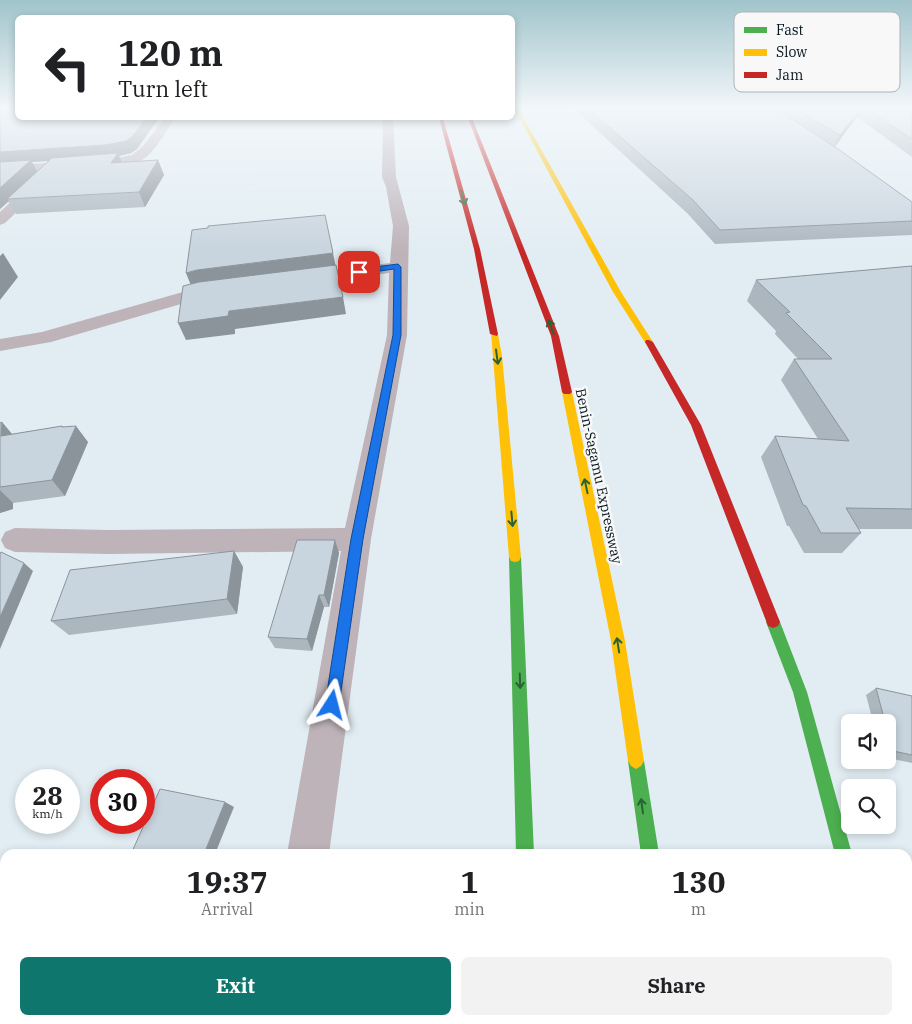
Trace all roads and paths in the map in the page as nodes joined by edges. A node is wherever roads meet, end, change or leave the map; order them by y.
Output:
1 (139, 156) edge
2 (388, 156) edge
3 (451, 156) edge
4 (485, 156) edge
5 (542, 156) edge
6 (55, 167) junction
7 (0, 170) edge
8 (0, 220) edge
9 (398, 267) junction
10 (281, 282) edge
11 (233, 288) edge
12 (0, 344) edge
13 (357, 539) junction
14 (15, 540) dead end
15 (309, 849) edge
16 (525, 849) edge
17 (649, 849) edge
18 (843, 849) edge

1 - 6 street
2 - 9 street
3 -> 16 main road
17 -> 4 main road, Benin-Sagamu Expressway
5 - 18 main road
6 - 7 street
6 - 8 street
9 - 10 street
9 - 13 street
11 - 12 street
13 - 14 street
13 - 15 street

